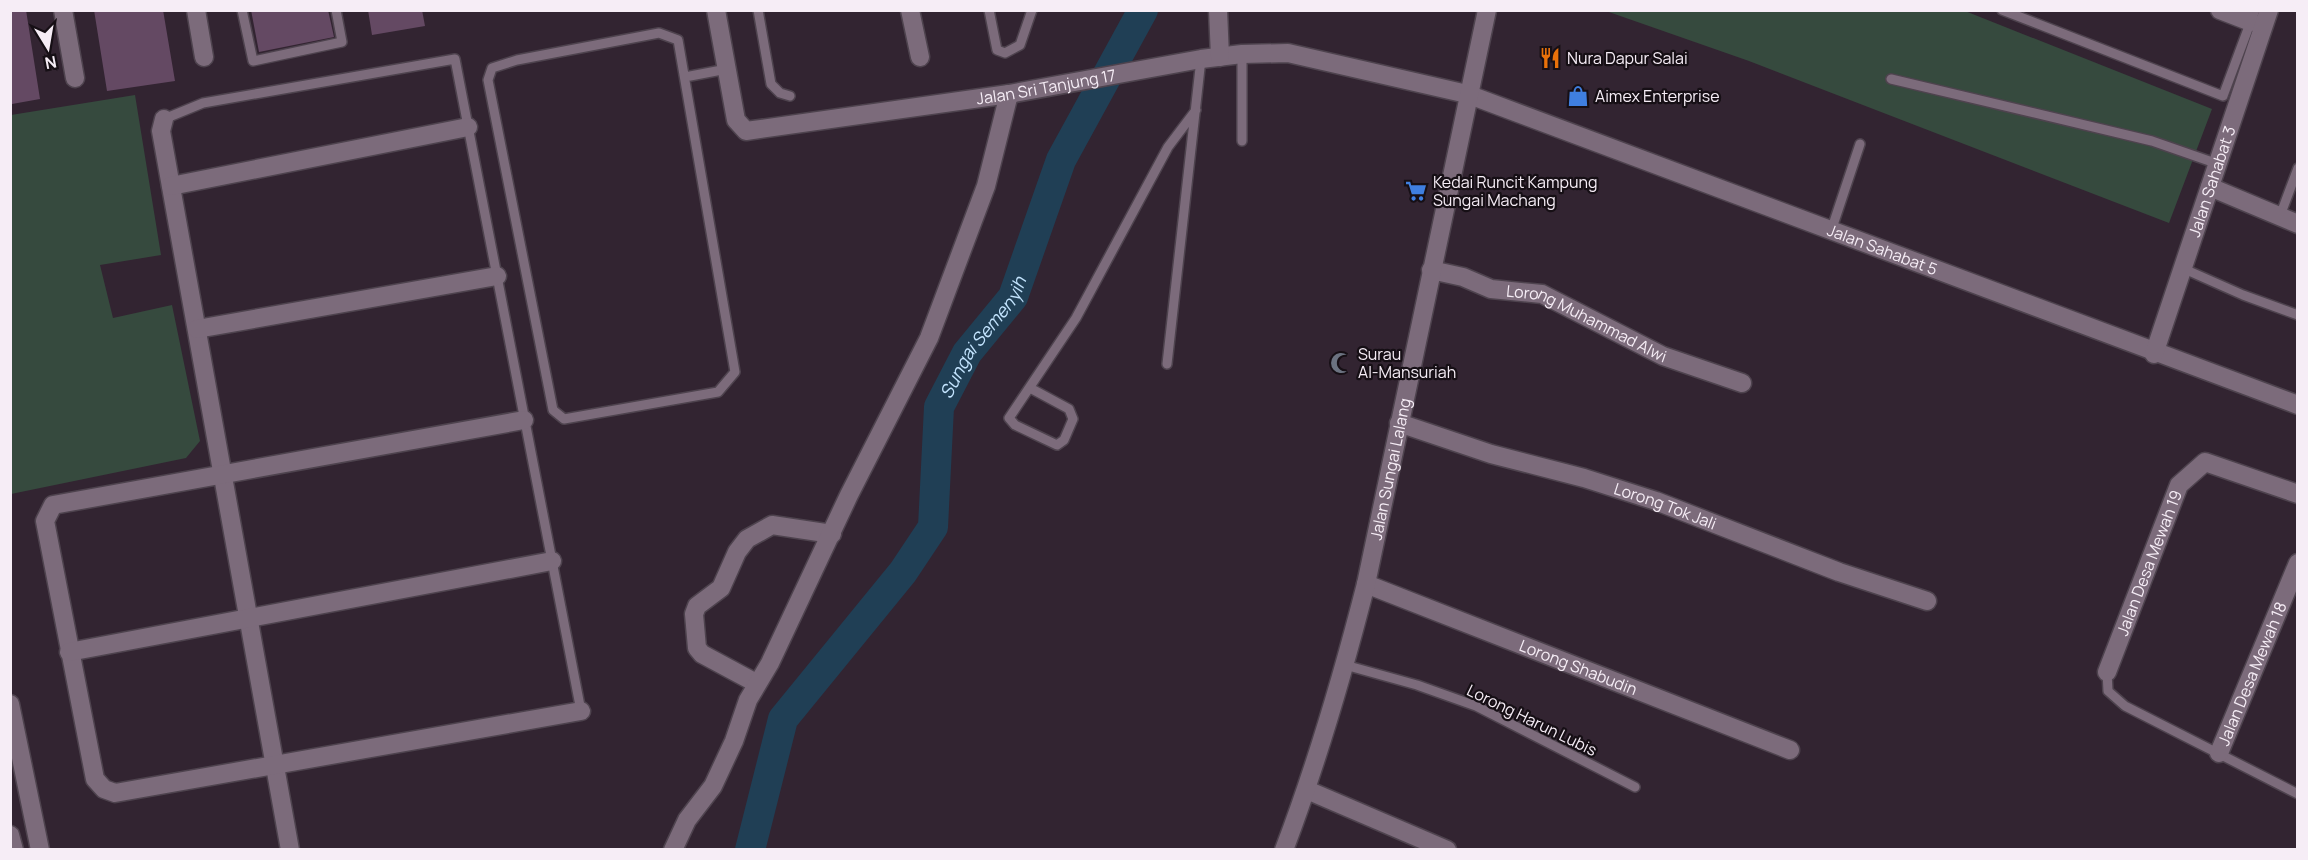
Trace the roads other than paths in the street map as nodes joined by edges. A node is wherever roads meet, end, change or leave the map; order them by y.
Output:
1 (63, 10) edge
2 (196, 10) edge
3 (242, 10) edge
4 (336, 10) edge
5 (716, 10) edge
6 (758, 10) edge
7 (910, 10) edge
8 (989, 10) edge
9 (1032, 10) edge
10 (1218, 10) edge
11 (1487, 10) edge
12 (2002, 10) edge
13 (2220, 10) edge
14 (2269, 10) edge
15 (2253, 16) edge
16 (1242, 54) junction
17 (204, 57) dead end
18 (920, 57) dead end
19 (1220, 57) junction
20 (1201, 59) junction
21 (727, 69) junction
22 (685, 77) junction
23 (75, 78) dead end
24 (1891, 79) dead end
25 (1009, 94) junction
26 (1467, 94) junction
27 (790, 96) dead end
28 (1196, 110) junction
29 (164, 119) joint
30 (468, 127) junction
31 (1242, 141) dead end
32 (1860, 144) dead end
33 (2218, 164) junction
34 (2298, 168) edge
35 (171, 186) junction
36 (2210, 187) junction
37 (2280, 216) junction
38 (2298, 224) edge
39 (1831, 231) junction
40 (2182, 268) junction
41 (1431, 270) junction
42 (496, 276) junction
43 (2298, 315) edge
44 (197, 330) junction
45 (2154, 354) junction
46 (1167, 364) dead end
47 (1742, 383) dead end
48 (1030, 388) junction
49 (2298, 405) edge
50 (524, 420) junction
51 (1400, 423) junction
52 (223, 474) junction
53 (2298, 494) edge
54 (832, 534) junction
55 (552, 561) junction
56 (2298, 563) edge
57 (1366, 584) junction
58 (1927, 601) dead end
59 (249, 619) junction
60 (69, 652) junction
61 (1345, 665) junction
62 (2107, 672) joint
63 (756, 682) junction
64 (10, 704) edge
65 (581, 711) joint
66 (1790, 750) dead end
67 (2219, 753) junction
68 (275, 766) junction
69 (1635, 787) dead end
70 (1307, 790) junction
71 (2298, 794) edge
72 (10, 835) edge
73 (14, 849) edge
74 (40, 849) edge
75 (290, 849) edge
76 (673, 849) edge
77 (1284, 849) edge
78 (1447, 849) edge

1 - 23 street
2 - 17 street
3 - 4 lane
5 - 21 street, Jalan Sri Tanjung 17
6 - 27 lane
7 - 18 street
8 - 9 lane
10 - 19 street
11 - 26 street, Jalan Sungai Lalang
12 - 15 lane
13 - 15 street
14 - 33 street, Jalan Sahabat 3
16 - 19 street, Jalan Sri Tanjung 17
16 - 26 street, Jalan Sri Tanjung 17
16 - 31 lane
19 - 20 street, Jalan Sri Tanjung 17
20 - 25 street, Jalan Sri Tanjung 17
20 - 28 lane
21 - 22 lane
21 - 25 street, Jalan Sri Tanjung 17
22 - 22 lane
24 - 33 lane
25 - 54 street
26 - 39 street, Jalan Sahabat 5
26 - 41 street, Jalan Sungai Lalang
28 - 46 lane
28 - 48 lane
29 - 30 lane
29 - 35 street
30 - 35 street
30 - 42 lane
32 - 39 lane
33 - 36 street, Jalan Sahabat 3
34 - 37 lane
35 - 44 street
36 - 37 street
36 - 40 street, Jalan Sahabat 3
37 - 38 street
39 - 45 street, Jalan Sahabat 5
40 - 43 lane
40 - 45 street, Jalan Sahabat 3
41 - 47 street, Lorong Muhammad Alwi
41 - 51 street, Jalan Sungai Lalang
42 - 44 street
42 - 50 lane
44 - 52 street
45 - 49 street, Jalan Sahabat 5
48 - 48 lane
50 - 52 street
50 - 55 lane
51 - 57 street, Jalan Sungai Lalang
51 - 58 street, Lorong Tok Jali
52 - 59 street
52 - 60 street
53 - 62 street, Jalan Desa Mewah 19
54 - 63 street
54 - 63 street
55 - 59 street
55 - 65 lane
56 - 67 street, Jalan Desa Mewah 18
57 - 61 street, Jalan Sungai Lalang
57 - 66 street, Lorong Shabudin
59 - 60 street
59 - 68 street
60 - 68 street
61 - 69 lane, Lorong Harun Lubis
61 - 70 street, Jalan Sungai Lalang
62 - 67 lane
63 - 76 street
64 - 74 street
65 - 68 street
67 - 71 lane
68 - 75 street
70 - 77 street, Jalan Sungai Lalang
70 - 78 street
72 - 73 street

